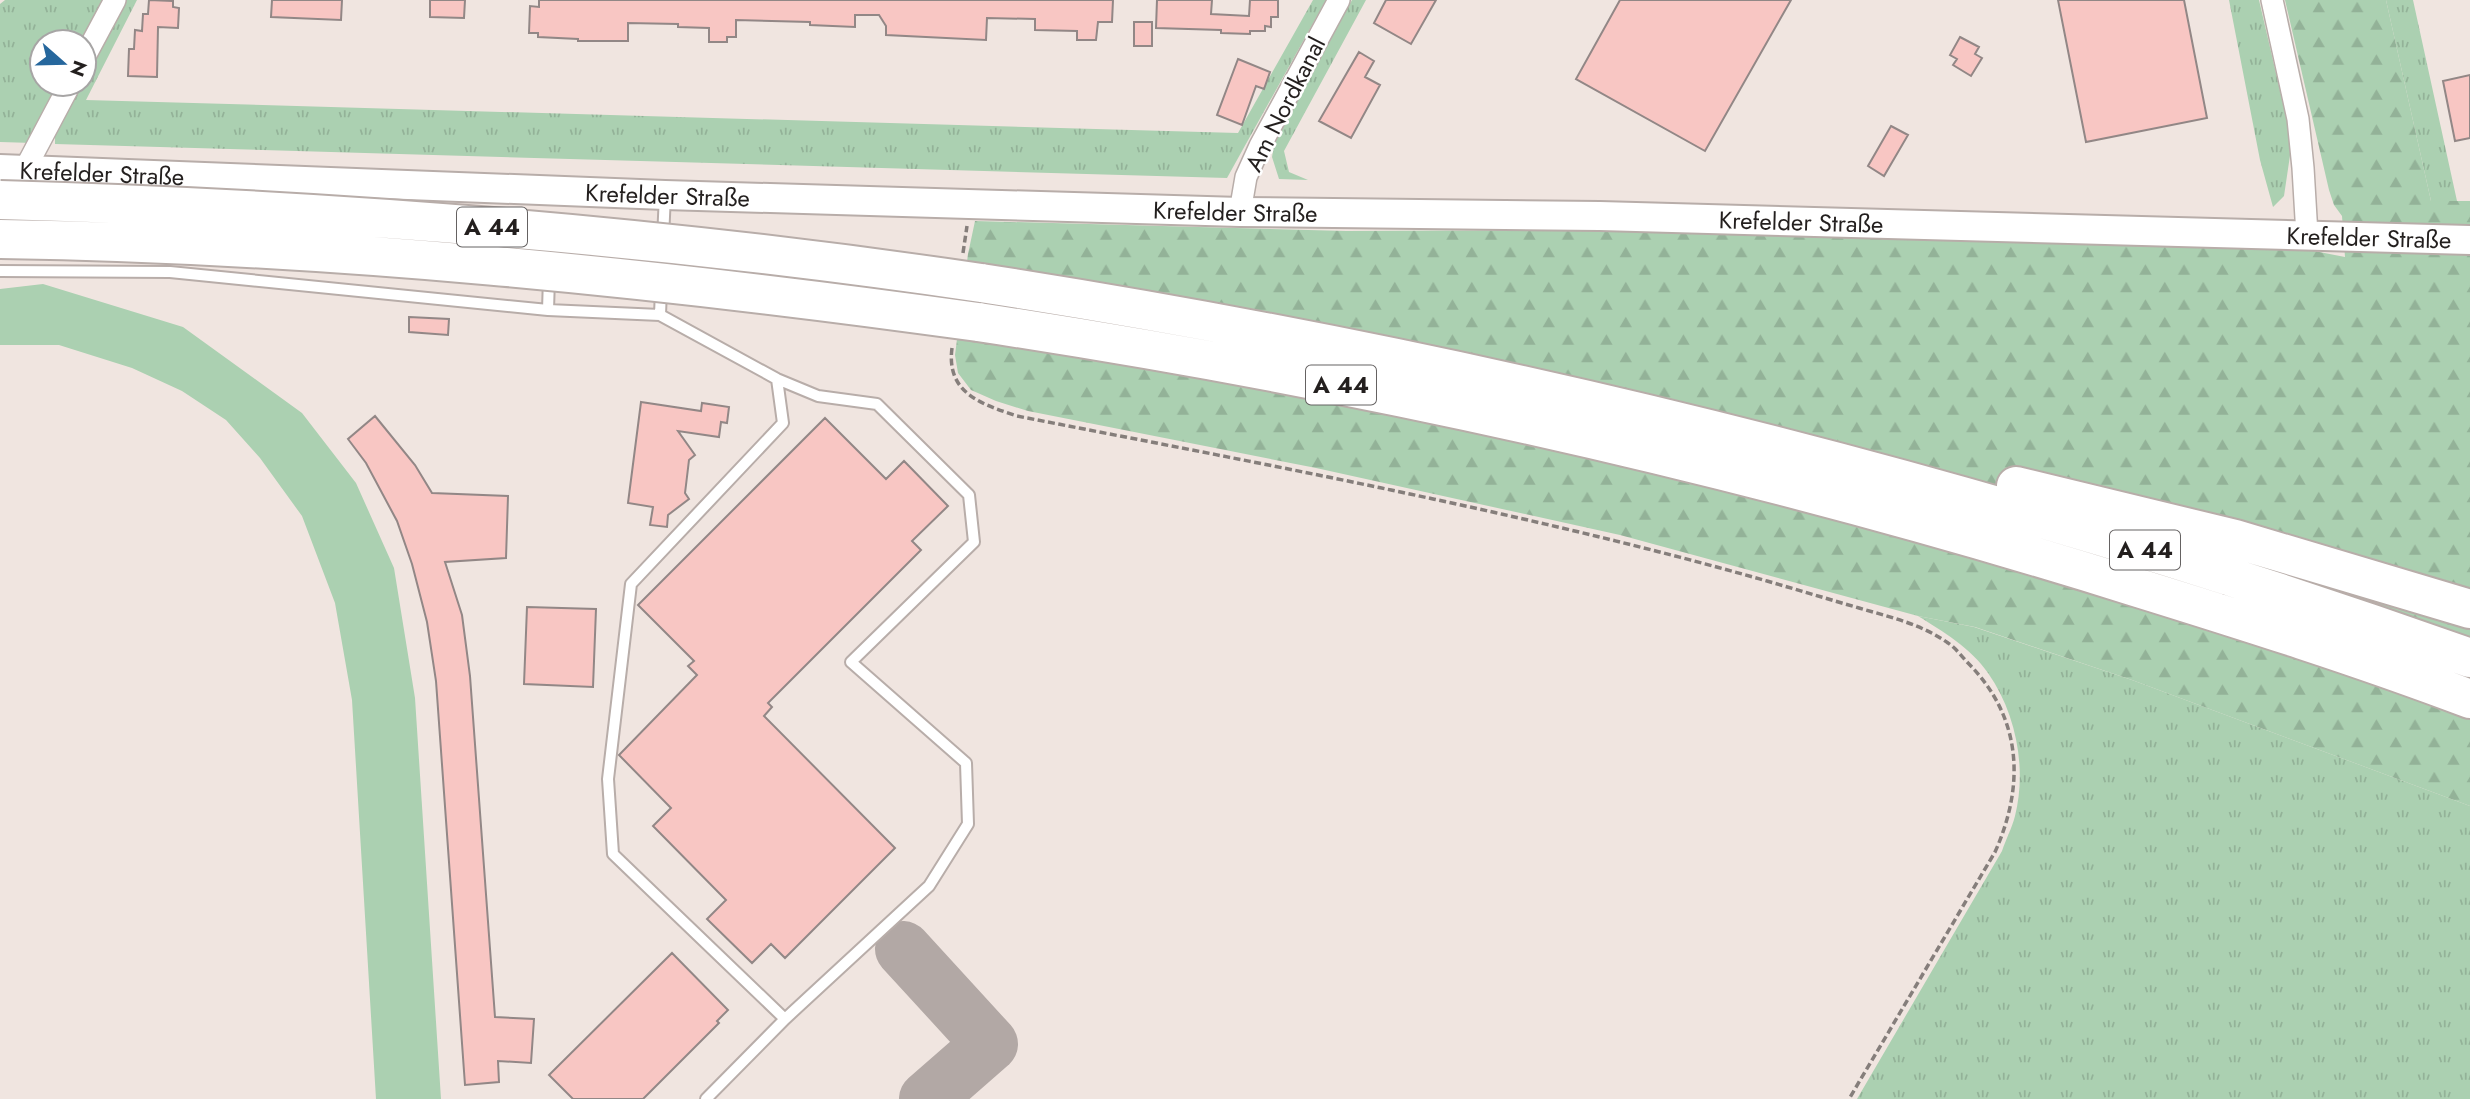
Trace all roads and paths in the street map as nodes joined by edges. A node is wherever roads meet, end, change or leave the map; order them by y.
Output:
1 (115, 0) edge
2 (1339, 0) edge
3 (2272, 0) edge
4 (98, 32) edge
5 (61, 98) edge
6 (13, 169) edge
7 (665, 195) junction
8 (0, 200) edge
9 (969, 204) junction
10 (1240, 212) junction
11 (0, 228) edge
12 (2307, 235) junction
13 (0, 239) edge
14 (2470, 240) edge
15 (413, 247) dead end
16 (550, 257) dead end
17 (662, 262) dead end
18 (972, 270) junction
19 (0, 271) edge
20 (662, 275) dead end
21 (548, 310) junction
22 (660, 315) junction
23 (965, 335) junction
24 (777, 379) junction
25 (1816, 456) junction
26 (2470, 609) edge
27 (2247, 622) junction
28 (2470, 658) edge
29 (2470, 699) edge
30 (2470, 719) edge
31 (785, 1019) junction
32 (706, 1099) edge
33 (1849, 1099) edge

1 - 4 street
2 - 10 street, Am Nordkanal
3 - 12 street
5 - 6 street
6 - 7 street, Krefelder Straße
7 - 9 street, Krefelder Straße
7 - 17 lane
8 - 18 highway, A 44, bridge
9 - 10 street, Krefelder Straße
9 - 18 path
10 - 12 street, Krefelder Straße
11 - 15 lane
12 - 14 street, Krefelder Straße
13 - 23 highway, A 44, bridge
16 - 21 lane
18 - 25 highway, A 44
19 - 21 lane
20 - 22 lane
21 - 22 lane
22 - 24 lane
23 - 27 highway, A 44
23 - 33 path
24 - 31 lane
24 - 31 lane
25 - 26 highway
25 - 28 highway, A 44
27 - 29 highway, A 44
27 - 30 highway
31 - 32 lane

